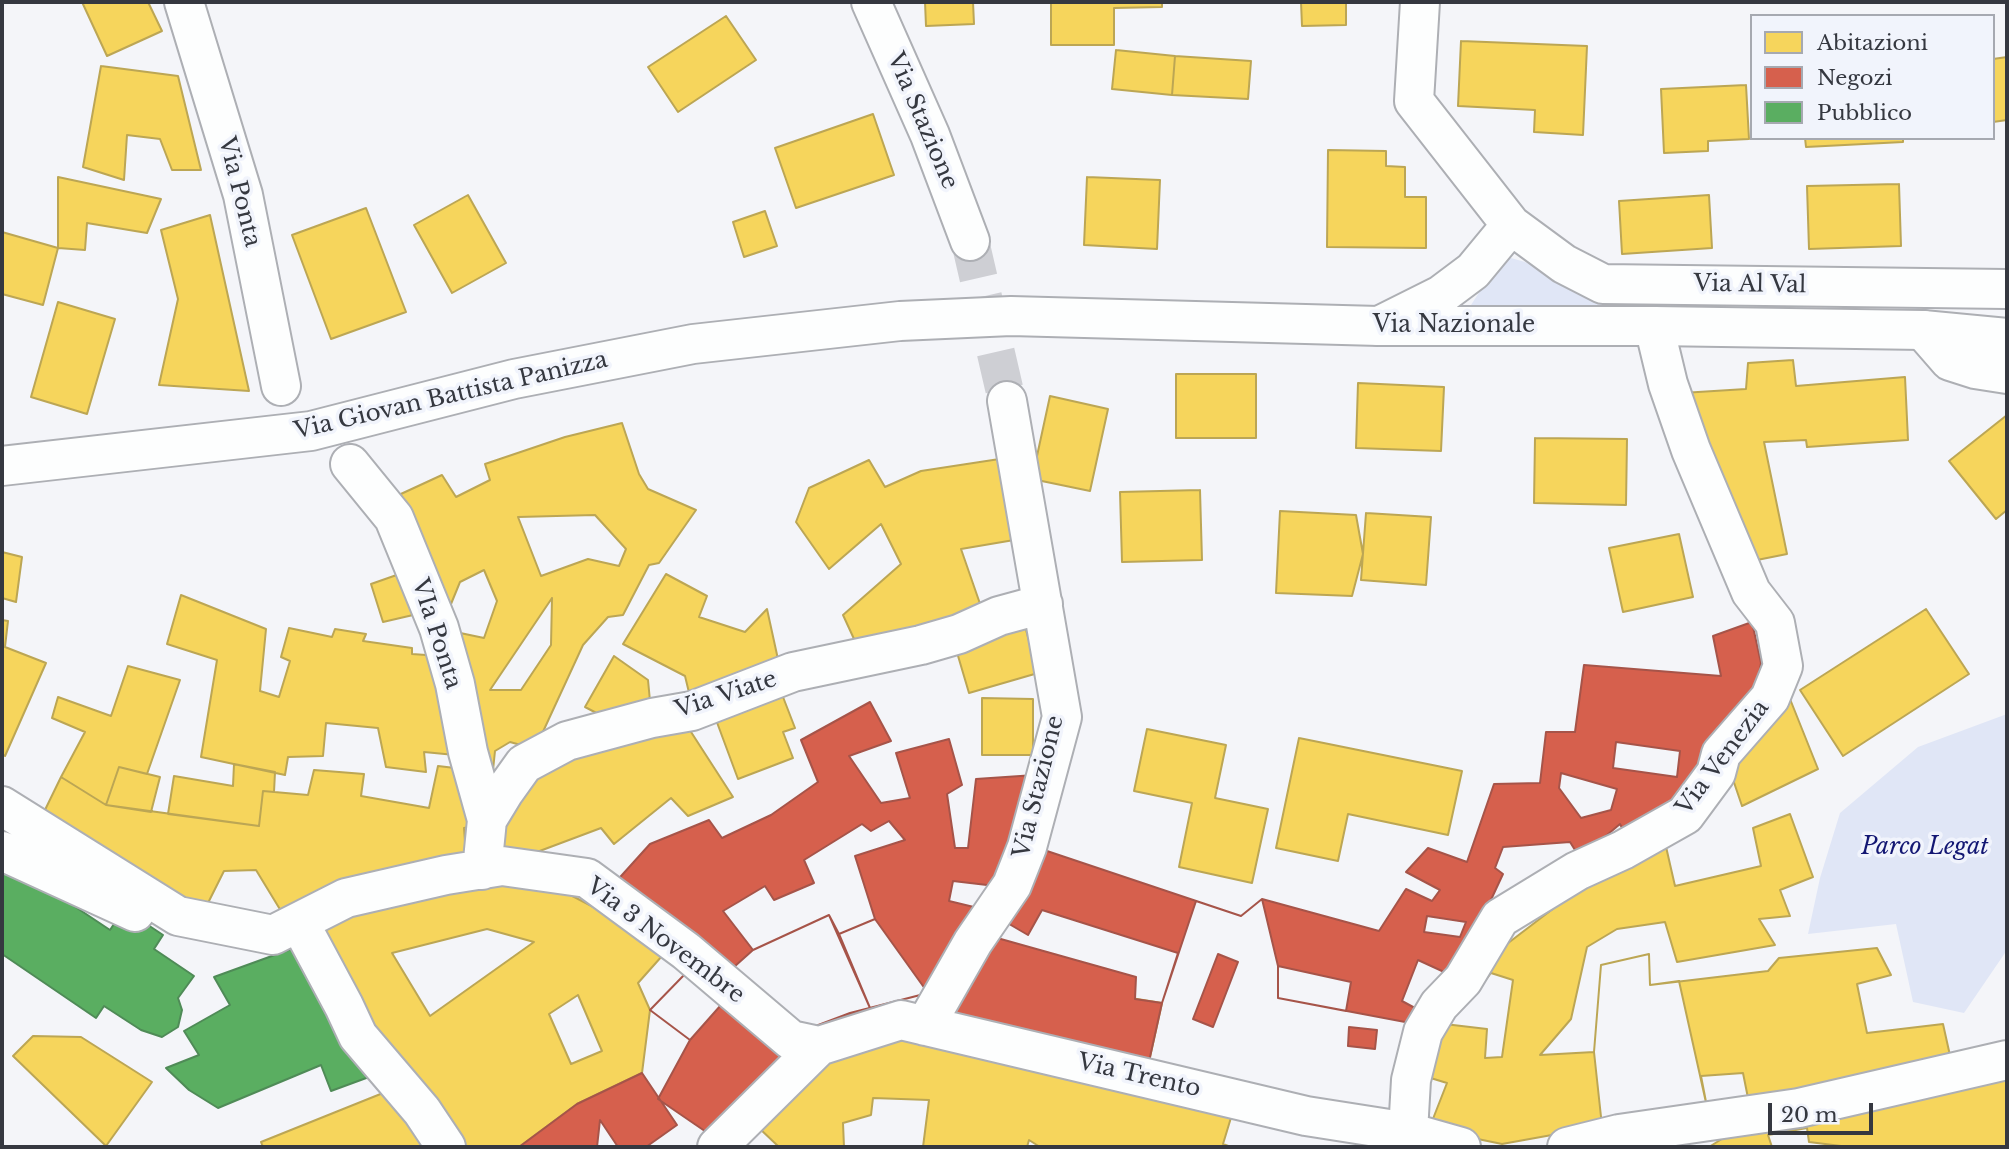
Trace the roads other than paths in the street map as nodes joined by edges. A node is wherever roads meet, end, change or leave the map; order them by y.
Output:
1 (184, 2) edge
2 (871, 2) edge
3 (1420, 2) edge
4 (1511, 225) junction
5 (971, 241) tunnel mouth
6 (2007, 289) edge
7 (900, 321) joint
8 (1379, 326) junction
9 (1654, 326) junction
10 (1923, 330) junction
11 (2007, 338) edge
12 (2007, 374) edge
13 (281, 386) dead end
14 (1007, 401) tunnel mouth
15 (350, 464) dead end
16 (2, 466) edge
17 (1043, 604) junction
18 (2, 806) edge
19 (488, 820) junction
20 (2, 851) edge
21 (482, 870) junction
22 (299, 922) junction
23 (215, 945) dead end
24 (925, 1026) junction
25 (819, 1046) junction
26 (2007, 1060) edge
27 (1383, 1135) edge
28 (446, 1147) edge
29 (717, 1147) edge
30 (1461, 1147) edge
31 (1567, 1147) edge

1 - 13 street, Via Ponta
2 - 5 street, Via Stazione
3 - 4 street, Via Al Val
4 - 6 street, Via Al Val
4 - 8 street
7 - 8 street, Via Nazionale
7 - 16 street, Via Giovan Battista Panizza
8 - 9 street, Via Nazionale
9 - 10 street, Via Nazionale
9 - 27 street, Via Venezia
10 - 11 street, Via Nazionale
10 - 12 street
14 - 17 street, Via Stazione
15 - 19 street, VIa Ponta
17 - 19 street, Via Viate
17 - 24 street, Via Stazione
18 - 22 street, Via 3 Novembre
19 - 21 street, Via Viate
20 - 23 street
21 - 22 street, Via 3 Novembre
21 - 25 street, Via 3 Novembre
22 - 28 street
24 - 25 street, Via Trento
24 - 27 street, Via Trento
25 - 29 street
26 - 31 street
27 - 30 street, Via Trento

